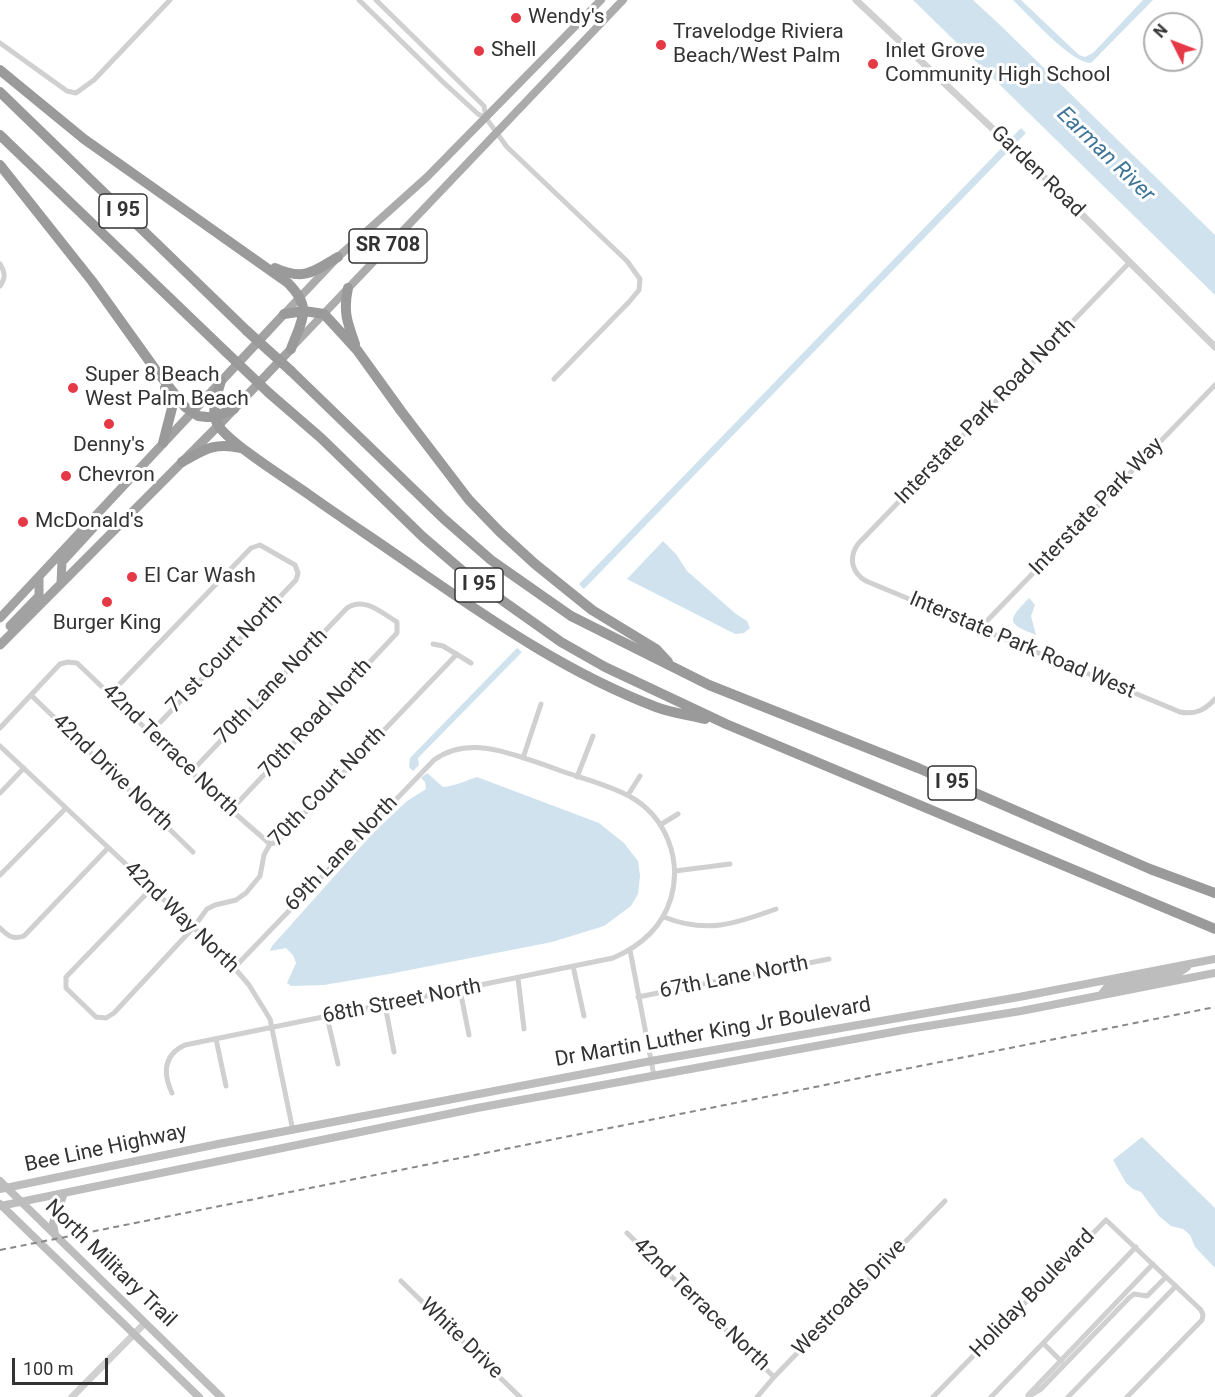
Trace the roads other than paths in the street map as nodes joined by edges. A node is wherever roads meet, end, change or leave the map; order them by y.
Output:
1 (170, 0) edge
2 (359, 0) edge
3 (376, 0) edge
4 (601, 0) edge
5 (623, 0) edge
6 (856, 0) edge
7 (0, 43) edge
8 (0, 70) edge
9 (0, 92) edge
10 (486, 118) junction
11 (496, 132) junction
12 (0, 135) edge
13 (0, 165) edge
14 (338, 257) junction
15 (256, 259) junction
16 (1129, 263) junction
17 (0, 264) edge
18 (0, 286) edge
19 (348, 288) junction
20 (299, 297) junction
21 (304, 311) junction
22 (284, 314) junction
23 (324, 314) junction
24 (1215, 347) edge
25 (291, 349) junction
26 (357, 350) junction
27 (155, 369) junction
28 (554, 379) dead end
29 (221, 381) junction
30 (1215, 385) edge
31 (234, 409) joint
32 (190, 413) junction
33 (216, 421) junction
34 (163, 443) junction
35 (245, 449) junction
36 (182, 462) junction
37 (94, 518) junction
38 (853, 564) joint
39 (39, 578) junction
40 (62, 583) junction
41 (355, 604) joint
42 (0, 618) edge
43 (980, 628) junction
44 (0, 645) edge
45 (433, 645) dead end
46 (457, 654) junction
47 (471, 663) dead end
48 (672, 667) junction
49 (110, 694) junction
50 (31, 695) junction
51 (1215, 699) edge
52 (541, 704) dead end
53 (726, 724) junction
54 (0, 728) edge
55 (150, 733) junction
56 (593, 736) dead end
57 (0, 746) edge
58 (523, 758) junction
59 (24, 768) junction
60 (191, 772) junction
61 (640, 776) dead end
62 (577, 777) junction
63 (0, 793) edge
64 (628, 795) junction
65 (66, 808) junction
66 (231, 810) junction
67 (678, 814) dead end
68 (660, 825) junction
69 (270, 844) junction
70 (108, 848) junction
71 (194, 852) dead end
72 (730, 864) dead end
73 (675, 870) junction
74 (0, 875) edge
75 (152, 889) junction
76 (1215, 893) edge
77 (777, 909) dead end
78 (664, 917) junction
79 (0, 928) edge
80 (193, 928) junction
81 (1215, 929) edge
82 (630, 950) junction
83 (829, 959) dead end
84 (1215, 959) edge
85 (1191, 964) junction
86 (573, 966) junction
87 (235, 967) junction
88 (1215, 973) edge
89 (518, 978) junction
90 (460, 990) junction
91 (1101, 995) junction
92 (638, 997) junction
93 (385, 1005) junction
94 (584, 1016) dead end
95 (327, 1017) junction
96 (272, 1028) junction
97 (524, 1029) dead end
98 (469, 1035) dead end
99 (216, 1039) junction
100 (394, 1052) dead end
101 (651, 1061) junction
102 (338, 1064) dead end
103 (654, 1076) junction
104 (226, 1086) dead end
105 (172, 1093) dead end
106 (292, 1131) junction
107 (218, 1144) joint
108 (225, 1159) joint
109 (0, 1181) edge
110 (3, 1189) edge
111 (64, 1193) junction
112 (945, 1201) dead end
113 (21, 1202) junction
114 (1, 1205) edge
115 (627, 1233) dead end
116 (55, 1235) junction
117 (1136, 1247) junction
118 (1153, 1264) junction
119 (1166, 1277) junction
120 (401, 1281) dead end
121 (1176, 1286) junction
122 (145, 1323) junction
123 (134, 1333) junction
124 (1043, 1343) junction
125 (1062, 1362) junction
126 (774, 1377) junction
127 (936, 1396) edge
128 (72, 1397) edge
129 (200, 1397) edge
130 (221, 1397) edge
131 (520, 1397) edge
132 (757, 1397) edge
133 (991, 1397) edge
134 (1027, 1397) edge
135 (1068, 1397) edge
136 (1127, 1397) edge

1 - 7 street
2 - 10 street
3 - 10 street
4 - 10 main road, SR 708
5 - 11 main road, SR 708
6 - 16 street, Garden Road
8 - 15 highway
9 - 48 highway, I 95, bridge
10 - 11 street
10 - 14 main road, SR 708
11 - 19 main road, SR 708
11 - 28 street
12 - 53 highway, I 95, bridge
13 - 27 highway
14 - 15 highway
14 - 20 main road, SR 708
15 - 20 highway
16 - 24 street, Garden Road
16 - 38 street, Interstate Park Road North
17 - 18 street
19 - 23 main road, SR 708
19 - 26 highway
20 - 21 highway
20 - 22 main road, SR 708
21 - 22 highway
21 - 23 highway
21 - 25 highway
22 - 29 highway, SR 708
23 - 25 main road, SR 708
23 - 26 highway
25 - 31 highway, SR 708
26 - 48 highway
27 - 32 highway
27 - 34 highway
29 - 32 highway, SR 708
29 - 33 highway
30 - 43 street, Interstate Park Way
31 - 33 highway
32 - 33 highway
32 - 34 highway, SR 708
33 - 35 highway
33 - 36 highway
34 - 37 highway, SR 708
35 - 36 highway
35 - 53 highway
36 - 40 highway
37 - 39 highway, SR 708
37 - 40 highway
38 - 43 street, Interstate Park Road West
39 - 42 highway, SR 708
39 - 44 highway
40 - 44 highway
41 - 60 street, 70th Lane North
41 - 66 street, 70th Road North
43 - 51 street, Interstate Park Road West
45 - 46 street
46 - 47 street
46 - 69 street, 70th Court North
48 - 76 highway, I 95
49 - 50 street, 42nd Terrace North
49 - 55 street, 42nd Terrace North
49 - 55 street, 71st Court North
50 - 54 street
50 - 71 street, 42nd Drive North
52 - 58 street
53 - 81 highway, I 95
55 - 60 street, 42nd Terrace North
56 - 62 street
57 - 59 street, 42nd Way North
58 - 62 street
58 - 87 street, 69th Lane North
59 - 63 street
59 - 65 street, 42nd Way North
60 - 66 street, 42nd Terrace North
61 - 64 street
62 - 64 street
64 - 68 street
65 - 70 street, 42nd Way North
65 - 74 street
66 - 69 street, 42nd Terrace North
67 - 68 street
68 - 73 street
69 - 80 street, 70th Court North
70 - 75 street, 42nd Way North
70 - 79 street
72 - 73 street
73 - 78 street
75 - 80 street, 42nd Way North
75 - 80 street, 70th Court North
77 - 78 street
78 - 82 street, 68th Street North
80 - 87 street, 42nd Way North
82 - 86 street, 68th Street North
82 - 92 street
83 - 92 street, 67th Lane North
84 - 85 main road, Dr Martin Luther King Jr Boulevard
85 - 91 main road
85 - 101 main road, Dr Martin Luther King Jr Boulevard
86 - 89 street, 68th Street North
86 - 94 street
87 - 96 street, 42nd Way North
88 - 91 main road, Dr Martin Luther King Jr Boulevard
89 - 90 street, 68th Street North
89 - 97 street
90 - 93 street, 68th Street North
90 - 98 street
91 - 103 main road, Dr Martin Luther King Jr Boulevard
92 - 101 street
93 - 95 street, 68th Street North
93 - 100 street
95 - 96 street, 68th Street North
95 - 102 street
96 - 99 street, 68th Street North
96 - 106 street, 42nd Way North
99 - 104 street
99 - 105 street, 68th Street North
101 - 103 street
101 - 106 main road, Dr Martin Luther King Jr Boulevard
103 - 108 main road, Dr Martin Luther King Jr Boulevard
106 - 107 main road, Dr Martin Luther King Jr Boulevard
107 - 110 main road, Bee Line Highway
108 - 111 main road, Bee Line Highway
109 - 110 main road, North Military Trail
110 - 113 main road, North Military Trail
111 - 113 main road, Bee Line Highway
111 - 116 main road
112 - 126 street, Westroads Drive
113 - 114 main road, Bee Line Highway
113 - 116 main road, North Military Trail
114 - 123 main road, North Military Trail
115 - 126 street, 42nd Terrace North
116 - 122 main road, North Military Trail
117 - 118 street
117 - 124 street
117 - 127 street, Holiday Boulevard
118 - 119 street
118 - 125 street
119 - 121 street
119 - 125 street
120 - 131 street, White Drive
121 - 135 street
121 - 136 street
122 - 123 street
122 - 130 main road, North Military Trail
123 - 128 street
123 - 129 main road, North Military Trail
124 - 125 street
124 - 133 street
125 - 134 street
126 - 132 street, Westroads Drive

